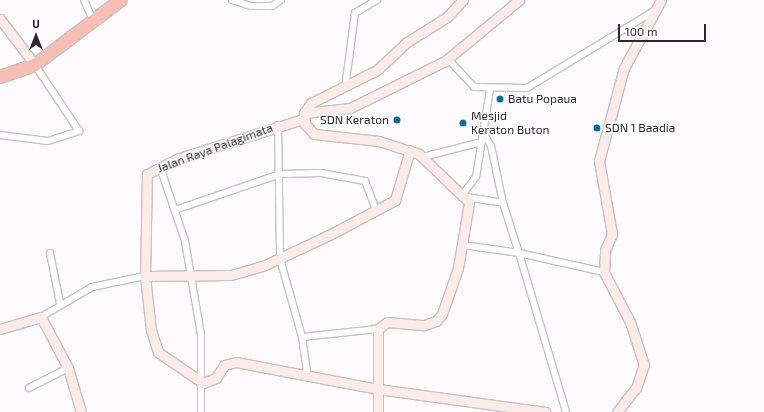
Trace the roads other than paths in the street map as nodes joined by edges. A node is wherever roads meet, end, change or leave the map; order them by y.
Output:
1 (84, 0) edge
2 (120, 0) edge
3 (232, 0) edge
4 (281, 0) edge
5 (376, 0) edge
6 (463, 0) edge
7 (519, 0) edge
8 (661, 0) edge
9 (657, 9) junction
10 (0, 19) edge
11 (93, 20) junction
12 (448, 59) junction
13 (35, 65) junction
14 (0, 77) edge
15 (345, 88) junction
16 (490, 90) junction
17 (304, 116) junction
18 (278, 125) junction
19 (483, 134) junction
20 (0, 135) edge
21 (482, 142) junction
22 (410, 150) junction
23 (423, 157) junction
24 (160, 167) junction
25 (280, 174) junction
26 (465, 196) junction
27 (503, 203) junction
28 (176, 210) junction
29 (376, 210) junction
30 (463, 246) junction
31 (50, 253) dead end
32 (519, 253) junction
33 (280, 259) junction
34 (604, 272) junction
35 (145, 276) junction
36 (190, 277) junction
37 (60, 303) junction
38 (40, 317) junction
39 (378, 329) junction
40 (0, 330) edge
41 (302, 337) junction
42 (68, 368) junction
43 (308, 378) junction
44 (200, 383) junction
45 (29, 388) dead end
46 (378, 389) junction
47 (81, 412) edge
48 (201, 412) edge
49 (378, 412) edge
50 (545, 412) edge
51 (566, 412) edge
52 (617, 412) edge

1 - 11 street
2 - 11 highway
3 - 4 street
5 - 15 street
6 - 15 street
7 - 12 street, Jalan Raya Palagimata
8 - 9 street
9 - 16 street
9 - 34 street
10 - 13 street
11 - 13 highway
12 - 16 street
12 - 17 street, Jalan Raya Palagimata
13 - 14 highway
13 - 20 street
15 - 17 street
16 - 19 street
17 - 18 street, Jalan Raya Palagimata
17 - 22 street
18 - 24 street, Jalan Raya Palagimata
18 - 25 street
19 - 21 street
19 - 27 street
21 - 23 street
21 - 26 street
22 - 23 street
22 - 29 street
23 - 26 street
24 - 28 street
24 - 35 street, Jalan Raya Palagimata
25 - 28 street
25 - 29 street
25 - 33 street
26 - 27 street
26 - 30 street
27 - 32 street
28 - 36 street
29 - 33 street
30 - 32 street
30 - 39 street
31 - 37 street
32 - 34 street
32 - 51 street
33 - 36 street
33 - 41 street
34 - 52 street
35 - 36 street
35 - 37 street
35 - 44 street
36 - 44 street
37 - 38 street
38 - 40 street
38 - 42 street
39 - 41 street
39 - 46 street
41 - 43 street
42 - 45 street
42 - 47 street
43 - 44 street
43 - 46 street
44 - 48 street
46 - 49 street
46 - 50 street

